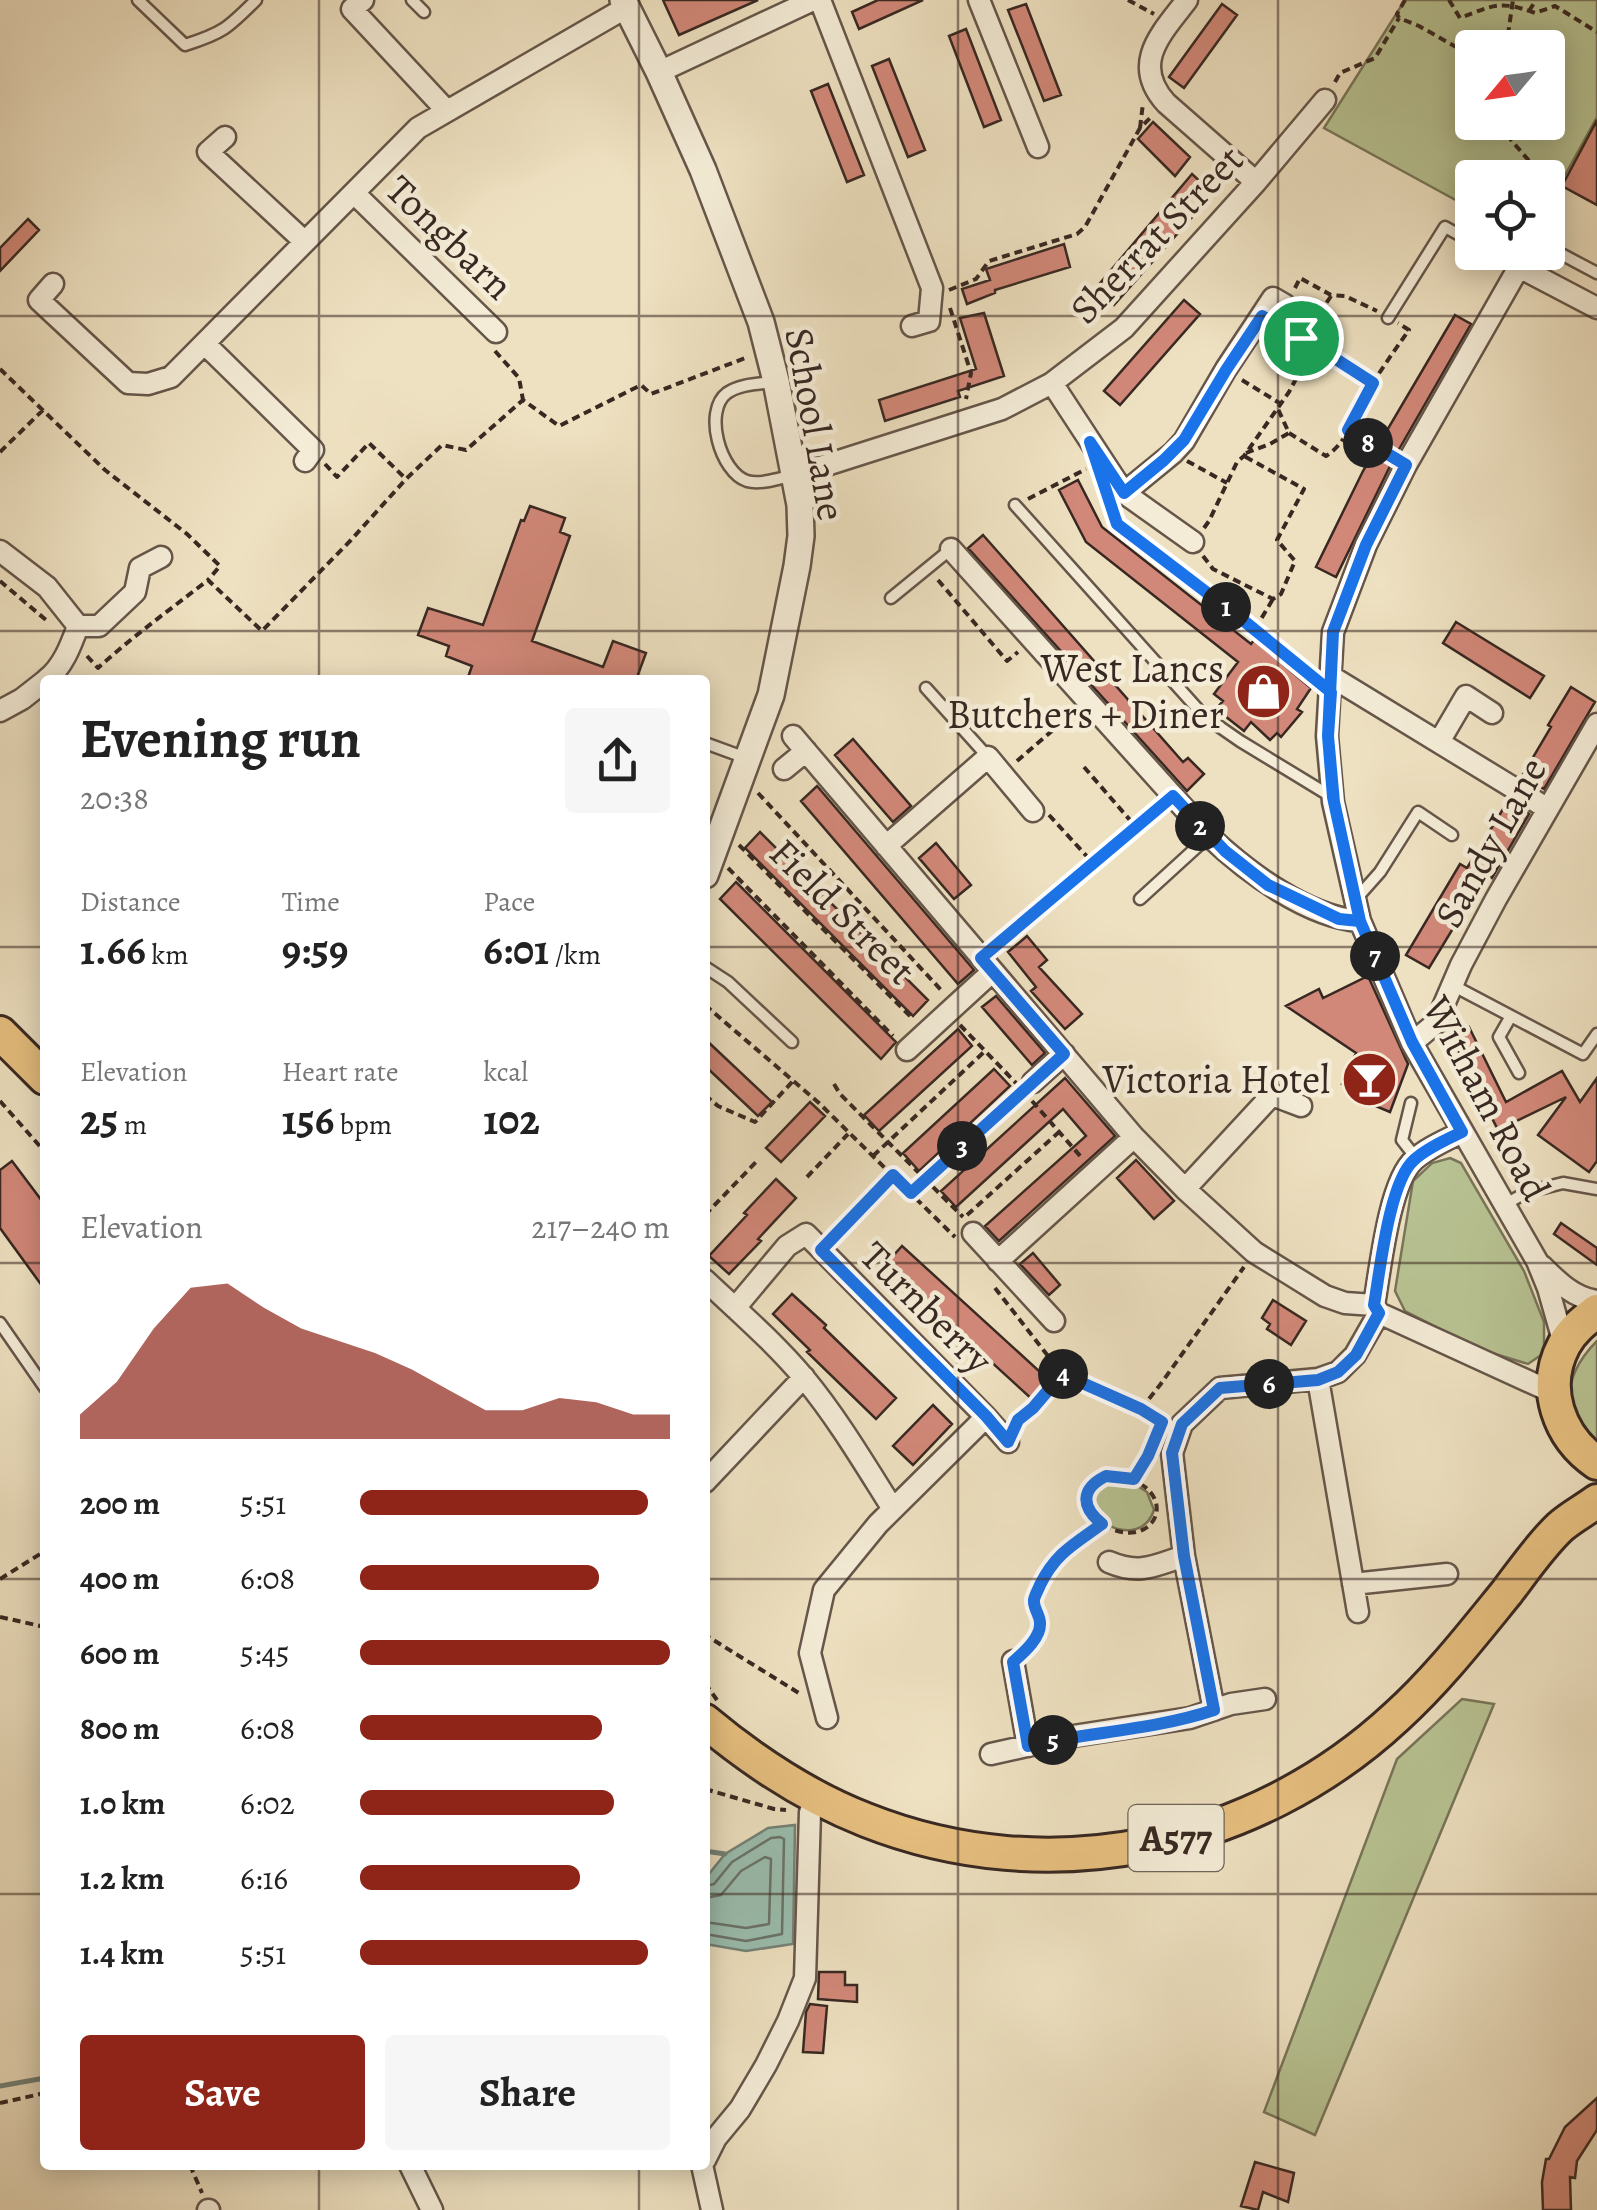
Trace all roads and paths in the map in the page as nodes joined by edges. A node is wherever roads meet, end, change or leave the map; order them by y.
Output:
1 (138, 0) edge
2 (256, 0) edge
3 (363, 0) edge
4 (412, 0) edge
5 (816, 0) edge
6 (980, 0) edge
7 (1128, 0) edge
8 (1187, 0) edge
9 (1405, 0) edge
10 (1449, 0) edge
11 (1536, 0) edge
12 (1513, 2) edge
13 (625, 4) edge
14 (1529, 11) junction
15 (424, 12) dead end
16 (1399, 18) junction
17 (1170, 23) junction
18 (1509, 30) edge
19 (1597, 32) edge
20 (1455, 46) edge
21 (659, 72) junction
22 (1325, 100) joint
23 (1166, 103) junction
24 (446, 112) junction
25 (224, 138) dead end
26 (1511, 140) edge
27 (1038, 147) dead end
28 (1528, 160) edge
29 (1256, 182) junction
30 (354, 193) junction
31 (1455, 232) edge
32 (305, 242) junction
33 (1565, 256) edge
34 (1525, 270) joint
35 (1597, 273) edge
36 (53, 284) dead end
37 (938, 290) junction
38 (1332, 296) junction
39 (1285, 304) joint
40 (1597, 308) edge
41 (1262, 316) junction
42 (1388, 318) junction
43 (912, 326) dead end
44 (496, 332) joint
45 (1312, 338) junction
46 (204, 344) junction
47 (1314, 345) junction
48 (769, 349) junction
49 (0, 369) edge
50 (1226, 370) junction
51 (776, 381) junction
52 (1052, 383) junction
53 (1373, 383) junction
54 (524, 400) junction
55 (1279, 405) junction
56 (43, 410) junction
57 (972, 418) junction
58 (1348, 430) junction
59 (1289, 433) junction
60 (0, 452) edge
61 (1173, 453) junction
62 (1245, 454) junction
63 (309, 455) joint
64 (1099, 462) junction
65 (1406, 465) junction
66 (795, 474) junction
67 (406, 478) junction
68 (1227, 482) junction
69 (1124, 493) junction
70 (1015, 505) joint
71 (1193, 542) junction
72 (951, 549) joint
73 (0, 551) edge
74 (160, 557) dead end
75 (928, 568) junction
76 (208, 580) junction
77 (0, 581) edge
78 (892, 598) dead end
79 (1273, 599) junction
80 (1255, 630) junction
81 (76, 634) junction
82 (1033, 640) junction
83 (53, 675) edge
84 (1331, 684) junction
85 (40, 685) edge
86 (926, 688) dead end
87 (1088, 700) junction
88 (0, 711) edge
89 (1492, 713) dead end
90 (1597, 724) edge
91 (1439, 742) junction
92 (710, 745) edge
93 (995, 766) junction
94 (745, 767) junction
95 (1084, 767) dead end
96 (784, 768) dead end
97 (1173, 796) junction
98 (1333, 797) junction
99 (1548, 809) junction
100 (1034, 810) joint
101 (1136, 827) junction
102 (722, 828) junction
103 (1452, 835) dead end
104 (1209, 836) junction
105 (886, 846) junction
106 (710, 861) edge
107 (1093, 863) junction
108 (710, 865) edge
109 (1140, 899) dead end
110 (1355, 900) junction
111 (1360, 921) junction
112 (986, 965) junction
113 (710, 970) edge
114 (1452, 985) junction
115 (955, 1006) junction
116 (710, 1008) edge
117 (1510, 1016) junction
118 (926, 1032) junction
119 (0, 1034) edge
120 (1597, 1034) edge
121 (792, 1042) dead end
122 (1412, 1042) junction
123 (907, 1050) joint
124 (985, 1051) dead end
125 (1064, 1054) junction
126 (40, 1073) edge
127 (1519, 1074) dead end
128 (794, 1081) junction
129 (1032, 1082) joint
130 (834, 1084) dead end
131 (710, 1099) edge
132 (0, 1101) edge
133 (1412, 1103) dead end
134 (1301, 1106) dead end
135 (849, 1132) junction
136 (1059, 1132) dead end
137 (1462, 1132) junction
138 (1134, 1137) junction
139 (888, 1142) junction
140 (40, 1146) edge
141 (873, 1156) junction
142 (1416, 1158) junction
143 (756, 1162) dead end
144 (893, 1175) junction
145 (806, 1177) dead end
146 (926, 1180) junction
147 (1185, 1189) junction
148 (1597, 1189) edge
149 (911, 1193) junction
150 (1504, 1205) junction
151 (710, 1210) edge
152 (964, 1230) junction
153 (821, 1250) junction
154 (1254, 1252) junction
155 (998, 1261) junction
156 (1537, 1261) junction
157 (991, 1283) dead end
158 (710, 1285) edge
159 (1597, 1300) edge
160 (735, 1308) junction
161 (1376, 1309) junction
162 (1597, 1311) edge
163 (1054, 1321) dead end
164 (0, 1324) edge
165 (1564, 1344) junction
166 (1062, 1374) junction
167 (804, 1377) junction
168 (1318, 1380) junction
169 (40, 1381) edge
170 (1554, 1393) junction
171 (1141, 1409) junction
172 (986, 1416) junction
173 (1172, 1423) junction
174 (1008, 1442) joint
175 (1588, 1455) edge
176 (710, 1477) edge
177 (1133, 1480) junction
178 (1597, 1501) edge
179 (893, 1508) junction
180 (1103, 1524) junction
181 (1560, 1527) junction
182 (40, 1554) edge
183 (1184, 1556) junction
184 (1108, 1560) dead end
185 (1447, 1574) dead end
186 (0, 1579) edge
187 (1353, 1584) junction
188 (1358, 1612) dead end
189 (0, 1617) edge
190 (40, 1626) edge
191 (710, 1638) edge
192 (1015, 1659) joint
193 (1265, 1698) dead end
194 (1214, 1710) junction
195 (825, 1713) joint
196 (710, 1725) edge
197 (1028, 1746) junction
198 (991, 1754) dead end
199 (710, 1791) edge
200 (810, 1812) joint
201 (40, 2094) edge
202 (0, 2103) edge
203 (710, 2150) edge
204 (192, 2170) edge
205 (412, 2170) edge
206 (705, 2170) edge
207 (208, 2210) edge
208 (432, 2210) edge
209 (712, 2210) edge

1 - 2 lane
3 - 24 street
4 - 15 lane
5 - 21 street
5 - 37 street
6 - 27 street
7 - 17 path
8 - 17 street
9 - 16 path
10 - 12 path
11 - 14 path
12 - 14 path
12 - 18 path
13 - 21 street, School Lane
13 - 24 street, Tongbarn
14 - 19 path
16 - 20 path
16 - 22 path
17 - 23 street
21 - 48 street, School Lane
22 - 29 street, Sherrat Street
23 - 29 street
23 - 37 path
24 - 30 street, Tongbarn
25 - 32 street
26 - 28 path
29 - 52 street, Sherrat Street
30 - 32 street, Tongbarn
30 - 44 street, Tongbarn
31 - 42 lane
32 - 46 street, Tongbarn
33 - 35 lane
34 - 40 street
34 - 65 street, Witham Road
36 - 46 street, Tongbarn
37 - 43 street
37 - 57 path
38 - 39 path
38 - 42 path
38 - 45 path
39 - 41 street
41 - 45 path
41 - 50 street
42 - 53 path
44 - 54 path
45 - 47 path
46 - 63 street
47 - 53 path
47 - 55 path
48 - 51 street, School Lane
48 - 54 path
49 - 56 path
50 - 55 path
50 - 61 street
51 - 66 street, School Lane
51 - 66 lane
52 - 57 street, Sherrat Street
52 - 64 street
53 - 58 path
54 - 67 path
55 - 59 path
55 - 62 path
56 - 60 path
56 - 76 path
57 - 66 street, Sherrat Street
58 - 59 path
58 - 65 path
59 - 62 path
61 - 68 path
61 - 69 street
62 - 68 path
62 - 79 path
63 - 67 path
64 - 69 street
64 - 70 path
64 - 80 path
65 - 84 street, Witham Road
66 - 94 street, School Lane
67 - 76 path
68 - 71 path
69 - 71 street
70 - 98 lane
71 - 79 path
72 - 75 lane
72 - 82 street
73 - 81 street
74 - 81 street
75 - 78 lane
75 - 82 path
76 - 81 path
77 - 81 path
79 - 80 path
80 - 84 path
81 - 83 street
82 - 87 street
84 - 91 street
84 - 98 street, Witham Road
85 - 88 street
86 - 93 lane
87 - 93 path
87 - 97 street
89 - 91 street
90 - 99 street, Sandy Lane
91 - 99 street
92 - 94 lane
93 - 100 street
93 - 105 street
94 - 102 street, School Lane
94 - 115 path
95 - 101 path
96 - 105 street
97 - 101 path
97 - 104 street
98 - 110 street, Witham Road
99 - 114 street, Sandy Lane
100 - 107 path
101 - 107 path
102 - 106 street, School Lane
102 - 118 path, Field Street
103 - 110 lane
104 - 109 lane
104 - 111 street
105 - 112 street
107 - 112 path
108 - 123 path, Field Street
110 - 111 street, Witham Road
111 - 122 street, Witham Road
112 - 115 street
112 - 125 street
113 - 121 lane
114 - 117 lane
114 - 122 street, Sandy Lane
115 - 118 street
116 - 128 path
117 - 120 lane
117 - 127 lane
118 - 123 street
119 - 126 main road
122 - 137 street, Witham Road
124 - 139 path
125 - 129 street
125 - 138 street
128 - 131 path
128 - 135 path
129 - 146 path
130 - 139 path
132 - 140 path
133 - 142 lane
134 - 147 street
135 - 141 path
135 - 145 path
136 - 152 path
137 - 142 street
137 - 150 street, Witham Road
138 - 147 street
138 - 155 street
139 - 141 path
139 - 146 path
141 - 144 path
142 - 161 street
143 - 151 path
144 - 149 path
144 - 153 path
146 - 149 path
146 - 152 path
147 - 154 street
148 - 150 lane
149 - 152 path
150 - 156 street, Witham Road
152 - 155 street
153 - 160 street, Turnberry
153 - 172 street, Turnberry
154 - 161 street
154 - 171 path
155 - 163 street
156 - 159 street, Witham Road
156 - 165 street, Witham Road
157 - 166 path
158 - 160 street
160 - 167 street
161 - 168 street
161 - 170 street
162 - 165 main road
164 - 169 lane
165 - 170 main road
166 - 171 path
166 - 174 path
167 - 176 street
167 - 179 street
168 - 173 street
168 - 187 street
170 - 175 main road, A577
171 - 173 path
172 - 174 street, Turnberry
172 - 179 street, Turnberry
173 - 177 path
173 - 183 street
175 - 181 main road, A577
177 - 180 path
177 - 180 path
178 - 181 main road, A577
179 - 195 street, Turnberry
180 - 192 path
181 - 196 main road, A577
182 - 186 path
183 - 184 street
183 - 194 street
185 - 187 street
187 - 188 street
189 - 190 path
191 - 195 path
192 - 197 street
193 - 194 street
194 - 197 street
197 - 198 street
199 - 200 path
200 - 203 street
201 - 202 path
204 - 207 path
205 - 208 street
206 - 209 street

